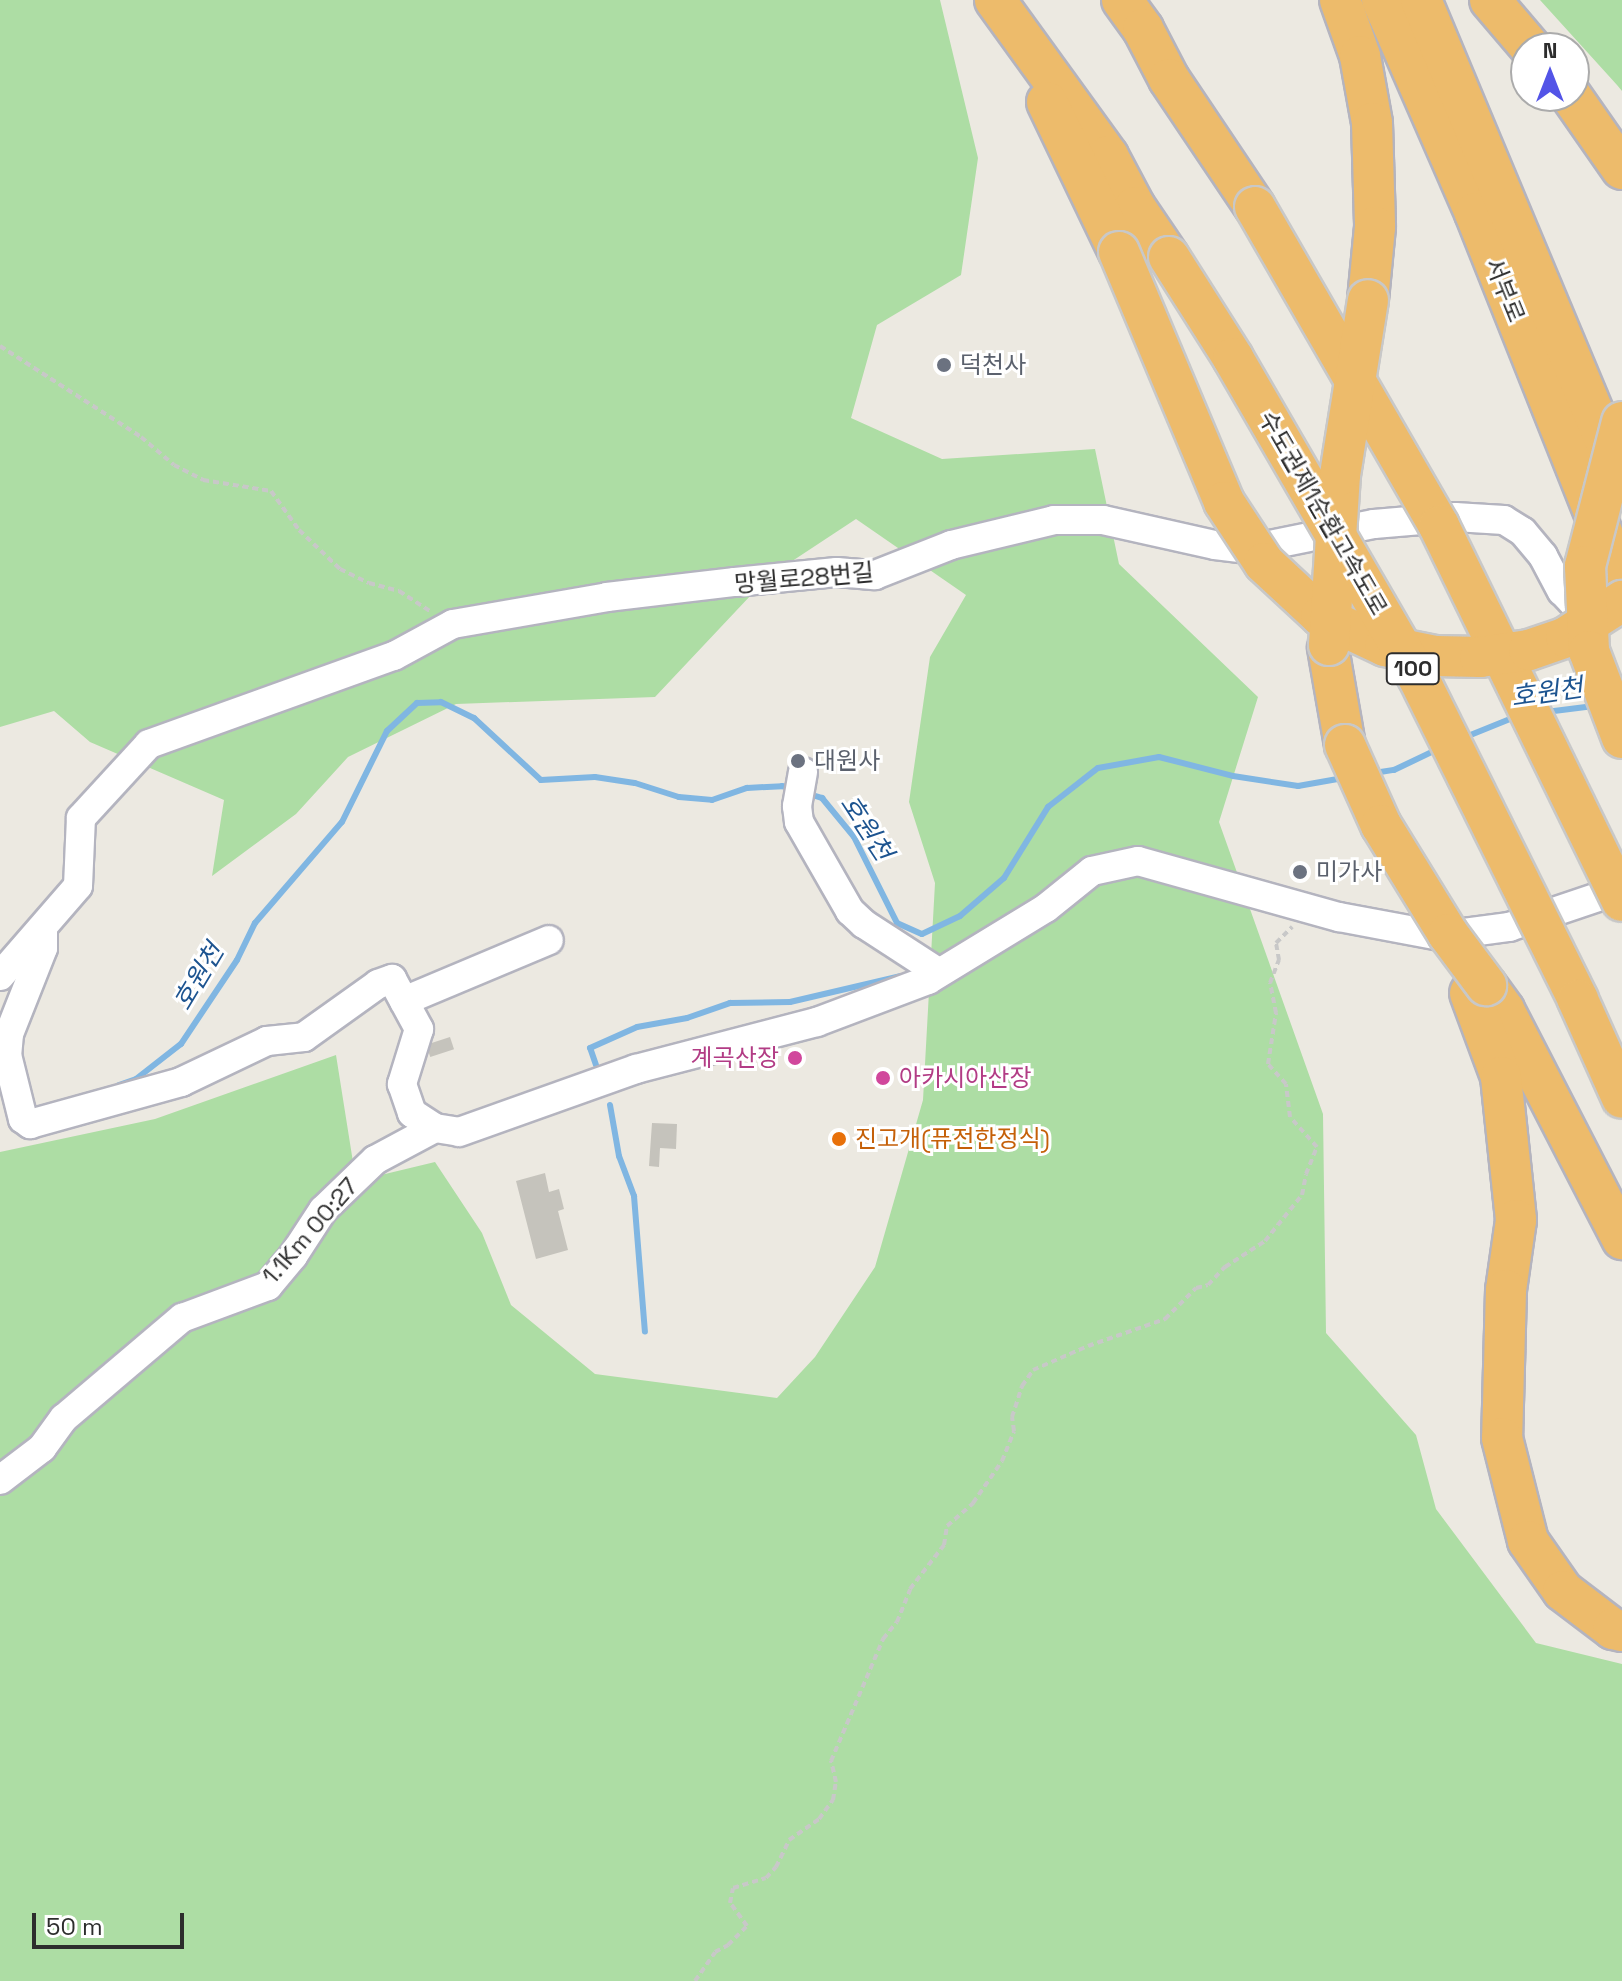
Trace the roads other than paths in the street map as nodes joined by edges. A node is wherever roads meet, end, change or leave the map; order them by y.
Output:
1 (1122, 0) edge
2 (1340, 0) edge
3 (1382, 0) edge
4 (1421, 0) edge
5 (1007, 4) edge
6 (1495, 5) edge
7 (1518, 32) edge
8 (1523, 32) edge
9 (1590, 96) edge
10 (1582, 112) edge
11 (1622, 129) edge
12 (1622, 169) edge
13 (1622, 422) edge
14 (1622, 480) edge
15 (1622, 583) edge
16 (1622, 601) edge
17 (1622, 625) edge
18 (1622, 738) edge
19 (803, 772) dead end
20 (1614, 877) edge
21 (1622, 901) edge
22 (43, 930) junction
23 (549, 940) dead end
24 (938, 972) junction
25 (0, 976) edge
26 (1478, 989) junction
27 (404, 1001) junction
28 (1622, 1098) edge
29 (435, 1128) junction
30 (1622, 1239) edge
31 (0, 1480) edge
32 (1617, 1630) edge

1 - 20 highway, bridge
2 - 26 highway, bridge
3 - 15 highway, 서부로
4 - 14 highway, 서부로
5 - 16 highway, bridge
5 - 28 highway, 수도권제1순환고속도로 / 100, bridge
6 - 7 highway
6 - 8 highway
9 - 11 highway
10 - 12 highway
13 - 18 highway, bridge
17 - 22 street, 망월로28번길
19 - 24 street
20 - 21 highway, bridge
20 - 24 street
22 - 25 street
22 - 27 street
23 - 27 street
24 - 29 street
26 - 30 highway
26 - 32 highway
27 - 29 street
29 - 31 street, 1.1Km 00:27

